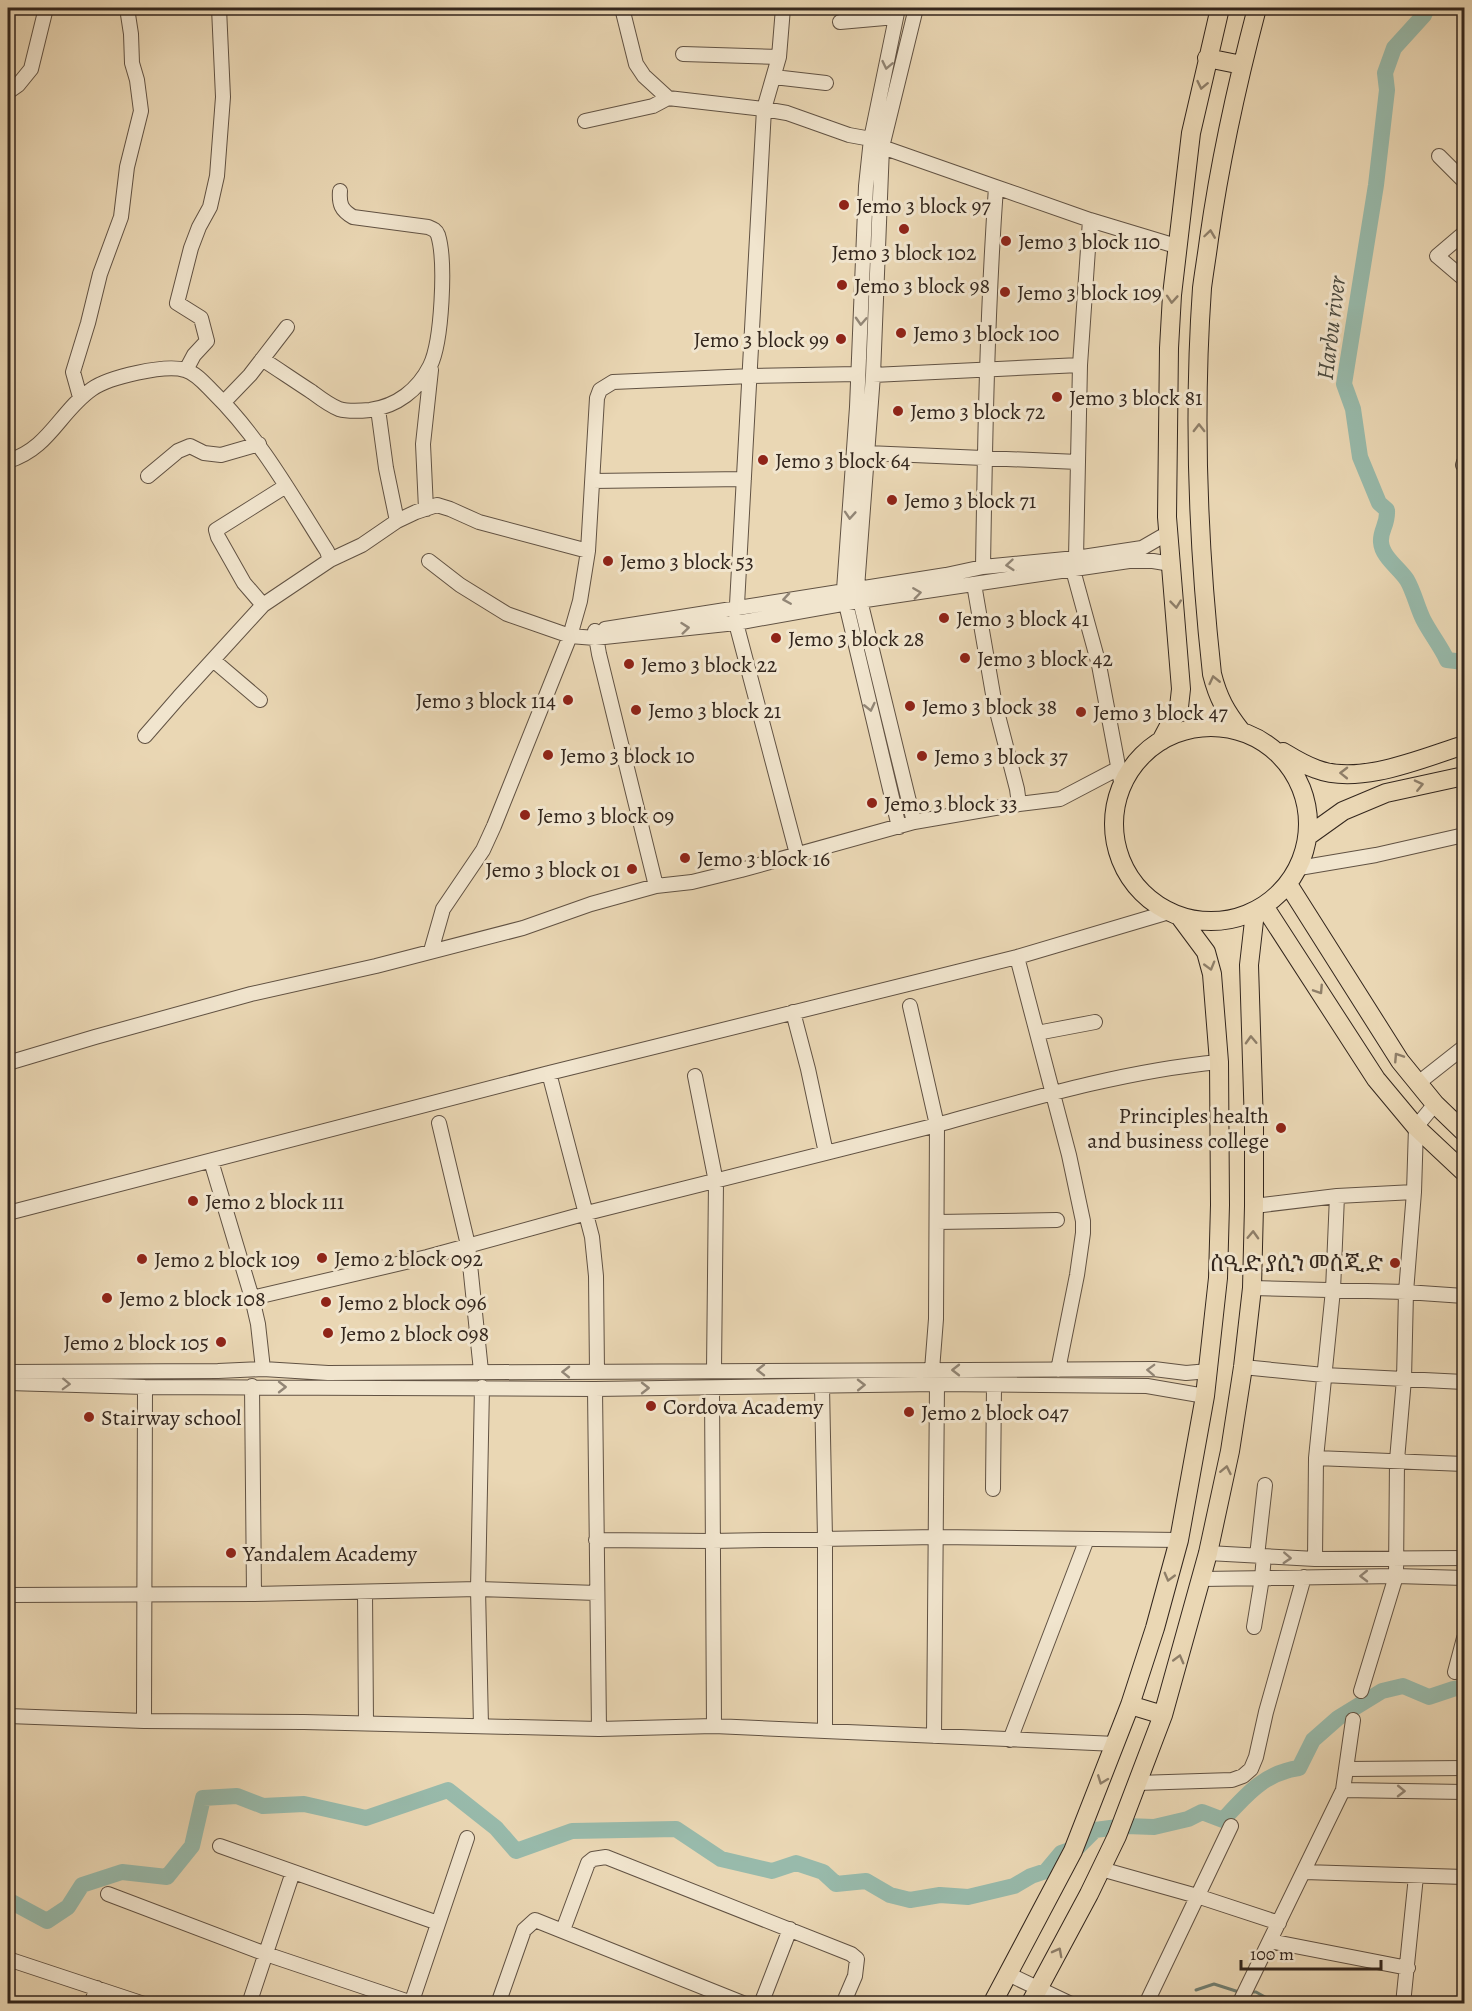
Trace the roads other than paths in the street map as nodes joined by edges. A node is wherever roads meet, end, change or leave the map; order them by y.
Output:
1 (46, 8) edge
2 (127, 8) edge
3 (219, 8) edge
4 (622, 8) edge
5 (783, 8) edge
6 (916, 8) edge
7 (1220, 8) edge
8 (1257, 8) edge
9 (897, 12) edge
10 (840, 22) dead end
11 (683, 54) dead end
12 (779, 57) junction
13 (1207, 58) junction
14 (1242, 65) junction
15 (774, 77) junction
16 (826, 83) dead end
17 (8, 92) edge
18 (668, 98) junction
19 (764, 109) junction
20 (585, 121) dead end
21 (877, 143) junction
22 (1439, 156) dead end
23 (1464, 181) edge
24 (866, 186) junction
25 (880, 186) junction
26 (996, 187) junction
27 (340, 191) dead end
28 (1090, 220) junction
29 (1464, 232) edge
30 (1176, 246) junction
31 (1464, 279) edge
32 (287, 327) dead end
33 (262, 359) junction
34 (431, 364) junction
35 (1080, 365) junction
36 (987, 368) junction
37 (186, 370) junction
38 (866, 374) junction
39 (751, 376) junction
40 (80, 397) junction
41 (224, 402) junction
42 (864, 407) junction
43 (378, 408) junction
44 (259, 444) junction
45 (867, 453) junction
46 (984, 458) junction
47 (8, 461) edge
48 (1077, 462) junction
49 (1198, 470) junction
50 (1168, 471) junction
51 (148, 476) dead end
52 (744, 479) junction
53 (592, 481) junction
54 (286, 486) junction
55 (426, 508) junction
56 (398, 521) junction
57 (1168, 533) junction
58 (588, 551) junction
59 (330, 560) junction
60 (429, 561) dead end
61 (1074, 564) junction
62 (1171, 564) junction
63 (983, 567) junction
64 (1039, 569) junction
65 (947, 582) junction
66 (974, 584) junction
67 (852, 596) junction
68 (263, 605) junction
69 (736, 607) junction
70 (736, 623) junction
71 (568, 633) junction
72 (595, 634) junction
73 (213, 660) junction
74 (260, 700) dead end
75 (1241, 731) junction
76 (145, 736) dead end
77 (1161, 741) junction
78 (1464, 745) edge
79 (1271, 746) junction
80 (1464, 776) edge
81 (1121, 778) junction
82 (1019, 804) junction
83 (914, 822) junction
84 (898, 827) junction
85 (1464, 835) edge
86 (1308, 836) junction
87 (797, 854) junction
88 (1299, 868) junction
89 (1288, 884) junction
90 (656, 886) junction
91 (1260, 909) junction
92 (1174, 915) junction
93 (1323, 940) junction
94 (431, 951) junction
95 (1017, 957) junction
96 (1298, 959) junction
97 (910, 1006) dead end
98 (793, 1012) junction
99 (1095, 1022) dead end
100 (1036, 1033) junction
101 (1464, 1047) edge
102 (1219, 1062) junction
103 (8, 1063) edge
104 (549, 1073) junction
105 (695, 1076) dead end
106 (1417, 1084) junction
107 (1052, 1092) junction
108 (1435, 1104) junction
109 (439, 1123) dead end
110 (937, 1125) junction
111 (1416, 1127) junction
112 (1464, 1132) edge
113 (826, 1153) junction
114 (211, 1161) junction
115 (1464, 1172) edge
116 (716, 1182) junction
117 (1414, 1192) junction
118 (1337, 1196) junction
119 (1254, 1206) junction
120 (587, 1213) junction
121 (8, 1214) edge
122 (1057, 1220) dead end
123 (937, 1222) junction
124 (468, 1245) junction
125 (1252, 1288) junction
126 (1333, 1290) junction
127 (1406, 1292) junction
128 (1464, 1296) edge
129 (252, 1298) junction
130 (1216, 1306) junction
131 (1248, 1308) junction
132 (1243, 1367) junction
133 (263, 1369) junction
134 (714, 1370) junction
135 (932, 1370) junction
136 (1011, 1370) junction
137 (1058, 1370) junction
138 (481, 1371) junction
139 (679, 1371) junction
140 (1209, 1371) junction
141 (8, 1372) edge
142 (597, 1372) junction
143 (1324, 1375) junction
144 (1404, 1379) junction
145 (328, 1380) junction
146 (1464, 1382) edge
147 (8, 1383) edge
148 (937, 1384) junction
149 (994, 1385) junction
150 (1012, 1385) junction
151 (252, 1386) junction
152 (822, 1386) junction
153 (145, 1387) junction
154 (482, 1387) junction
155 (680, 1388) junction
156 (712, 1388) junction
157 (595, 1389) junction
158 (1205, 1396) junction
159 (1316, 1458) junction
160 (1397, 1460) junction
161 (1464, 1464) edge
162 (1265, 1485) dead end
163 (993, 1489) dead end
164 (937, 1537) junction
165 (825, 1539) junction
166 (1087, 1539) junction
167 (596, 1540) junction
168 (1179, 1540) junction
169 (712, 1541) junction
170 (1208, 1553) junction
171 (1260, 1556) junction
172 (1464, 1558) edge
173 (1315, 1559) junction
174 (1398, 1560) junction
175 (1396, 1576) junction
176 (1304, 1577) junction
177 (1262, 1578) junction
178 (1464, 1578) edge
179 (1201, 1579) junction
180 (478, 1589) junction
181 (365, 1592) junction
182 (597, 1593) junction
183 (254, 1594) junction
184 (8, 1595) edge
185 (143, 1595) junction
186 (1254, 1627) dead end
187 (1464, 1638) edge
188 (1455, 1672) dead end
189 (1361, 1691) dead end
190 (1130, 1705) junction
191 (1163, 1715) junction
192 (8, 1716) edge
193 (1353, 1720) dead end
194 (144, 1721) junction
195 (366, 1723) junction
196 (482, 1726) junction
197 (714, 1726) junction
198 (599, 1729) junction
199 (825, 1731) junction
200 (934, 1736) junction
201 (1010, 1740) junction
202 (1116, 1744) junction
203 (1464, 1768) edge
204 (1347, 1769) junction
205 (1137, 1783) junction
206 (1343, 1790) junction
207 (1464, 1792) edge
208 (1231, 1826) dead end
209 (467, 1838) dead end
210 (220, 1846) dead end
211 (1101, 1869) junction
212 (293, 1872) junction
213 (1304, 1872) junction
214 (1416, 1876) junction
215 (1464, 1877) edge
216 (108, 1894) dead end
217 (1197, 1896) junction
218 (438, 1923) junction
219 (1279, 1923) junction
220 (790, 1929) junction
221 (563, 1930) junction
222 (1270, 1941) junction
223 (266, 1954) junction
224 (8, 1959) edge
225 (1408, 1968) junction
226 (1008, 1974) junction
227 (97, 1988) junction
228 (1035, 1996) edge
229 (411, 2003) edge
230 (91, 2004) edge
231 (144, 2004) edge
232 (249, 2004) edge
233 (498, 2004) edge
234 (745, 2004) edge
235 (761, 2004) edge
236 (843, 2004) edge
237 (992, 2004) edge
238 (1071, 2004) edge
239 (1146, 2004) edge
240 (1239, 2004) edge
241 (1403, 2004) edge

1 - 17 street
2 - 40 street
3 - 37 street
4 - 18 street
5 - 12 street
6 - 21 street
7 - 13 main road
8 - 14 main road
9 - 10 street
9 -> 21 street
11 - 12 street
12 - 15 street
13 - 14 main road
13 -> 30 main road
49 -> 14 main road
15 - 16 street
15 - 19 street
18 - 19 street
18 - 20 street
19 - 21 street
19 - 39 street
21 - 24 street
21 - 25 street
21 - 26 street
22 - 23 street
24 - 25 street
24 -> 38 street
25 - 38 street
26 - 28 street
26 - 36 street
27 - 34 street
28 - 30 street
28 - 35 street
29 - 31 street
30 -> 50 main road
32 - 33 street
33 - 41 street
33 - 43 street
34 - 43 street
34 - 55 street
35 - 36 street
35 - 48 street
36 - 38 street
36 - 46 street
37 - 40 street
37 - 41 street
38 - 39 street
38 - 42 street
39 - 52 street
39 - 53 street
40 - 47 street
41 - 44 street
42 - 45 street
42 -> 67 street
43 - 56 street
44 - 51 street
44 - 54 street
45 - 46 street
45 - 67 street
46 - 48 street
46 - 63 street
48 - 61 street
49 - 50 main road
75 -> 49 main road
50 - 57 main road
52 - 53 street
52 - 69 street
53 - 58 street
54 - 59 street
54 - 68 street
55 - 56 street
55 - 58 street
56 - 59 street
57 - 61 street
57 - 62 main road
58 - 71 street
59 - 68 street
60 - 71 street
61 - 62 street
61 - 64 street
61 - 81 street
62 -> 77 main road
64 -> 63 street
63 - 65 street
64 - 66 street
65 - 66 street
65 - 67 street
66 - 82 street
67 -> 69 street
67 - 70 street
67 - 83 street
67 -> 84 street
68 - 73 street
69 - 70 street
69 - 72 street
72 -> 70 street
70 - 87 street
71 - 72 street
71 - 94 street
72 - 90 street
73 - 74 street
73 - 76 street
75 - 77 main road
75 - 79 main road
77 - 81 main road
78 -> 79 main road
79 - 86 main road
86 -> 80 main road
81 - 82 street
81 - 92 main road
82 - 83 street
83 - 84 street
84 - 87 street
85 - 88 street
86 - 88 main road
87 - 90 street
88 - 89 main road
89 - 91 main road
89 - 93 main road
90 - 94 street
91 - 92 main road
91 - 96 main road
119 -> 91 main road
92 - 95 street
92 -> 102 main road
93 - 96 main road
106 -> 93 main road
94 - 103 street
95 - 98 street
95 - 100 street
96 -> 111 main road
97 - 110 street
98 - 104 street
98 - 113 street
99 - 100 street
100 - 107 street
101 - 106 street
102 - 107 street
102 - 130 main road
104 - 114 street
104 - 120 street
105 - 116 street
106 - 108 main road
107 - 110 street
107 - 137 street
108 - 111 street
108 - 112 main road
109 - 124 street
110 - 113 street
110 - 123 street
111 - 115 main road
111 - 117 street
113 - 116 street
114 - 121 street
114 - 129 street
116 - 120 street
116 - 134 street
117 - 118 street
117 - 127 street
118 - 119 street
118 - 126 street
125 -> 119 main road
120 - 124 street
120 - 142 street
122 - 123 street
123 - 135 street
124 - 129 street
124 - 138 street
125 - 126 street
125 - 131 main road
126 - 127 street
126 - 143 street
127 - 128 street
127 - 144 street
129 - 133 street
130 - 131 main road
130 - 140 main road
131 - 132 main road
132 - 143 street
170 -> 132 main road
133 - 141 street
133 - 145 street
135 -> 134 street
134 - 139 street
136 -> 135 street
136 - 137 street
136 - 150 street
140 -> 137 street
142 -> 138 street
138 - 145 street
139 - 142 street
139 - 155 street
140 - 158 main road
143 - 144 street
143 - 159 street
144 - 146 street
144 - 160 street
151 -> 145 street
145 - 154 street
147 -> 153 street
148 - 149 street
152 -> 148 street
148 - 164 street
149 - 150 street
149 - 163 street
150 - 158 street
151 - 153 street
151 - 183 street
152 - 156 street
152 - 165 street
153 - 185 street
154 - 157 street
154 - 180 street
155 - 156 street
157 -> 155 street
156 - 169 street
157 - 167 street
158 - 168 main road
159 - 160 street
159 - 173 street
160 - 161 street
160 - 174 street
162 - 171 street
164 - 165 street
164 - 166 street
164 - 200 street
165 - 169 street
165 - 199 street
166 - 168 street
166 - 201 street
167 - 169 street
167 - 182 street
168 -> 190 main road
169 - 197 street
170 - 171 street
170 - 179 main road
171 -> 173 street
171 - 177 street
172 - 174 street
173 - 174 street
174 - 175 street
175 -> 176 street
175 - 178 street
175 - 189 street
176 - 177 street
176 - 205 street
177 - 179 street
177 - 186 street
191 -> 179 main road
180 - 181 street
180 - 182 street
180 - 196 street
181 - 183 street
181 - 195 street
182 - 198 street
183 - 185 street
184 - 185 street
185 - 194 street
187 - 188 street
190 - 191 main road
190 - 202 main road
191 - 205 main road
192 - 194 street
193 - 204 street
194 - 195 street
195 - 196 street
196 - 198 street
197 - 198 street
197 - 199 street
199 - 200 street
200 - 201 street
201 - 202 street
202 -> 226 main road
203 - 204 street
204 - 206 street
205 - 211 main road
206 -> 207 street
206 - 213 street
208 - 217 street
209 - 218 street
210 - 212 street
211 - 217 street
228 -> 211 main road
212 - 218 street
212 - 223 street
213 - 214 street
213 - 219 street
214 - 215 street
214 - 225 street
216 - 223 street
217 - 219 street
217 - 239 street
218 - 229 street
219 - 222 street
220 - 221 street
220 - 235 street
220 - 236 street
221 - 233 street
221 - 234 street
222 - 225 street
222 - 240 street
223 - 229 street
223 - 232 street
224 - 227 street
225 - 241 street
226 - 228 street
226 - 237 main road
227 - 230 street
227 - 231 street
228 - 238 street

